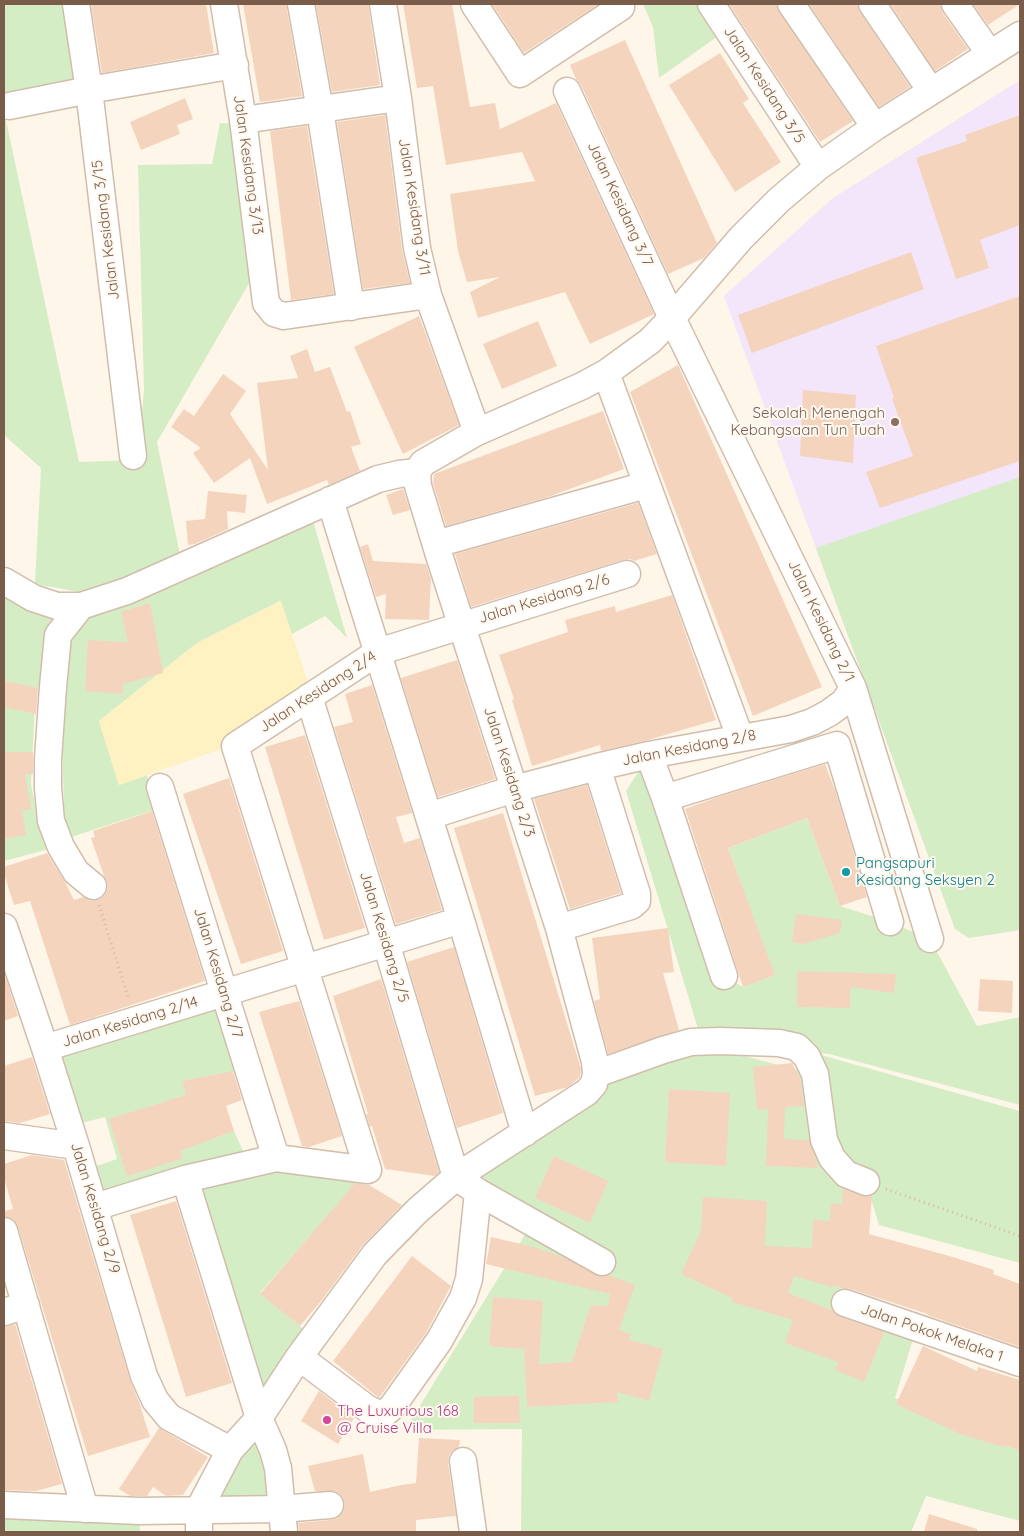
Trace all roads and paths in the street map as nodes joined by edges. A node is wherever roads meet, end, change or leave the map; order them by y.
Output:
1 (76, 4) edge
2 (224, 4) edge
3 (301, 4) edge
4 (383, 4) edge
5 (474, 4) edge
6 (620, 4) edge
7 (711, 4) edge
8 (791, 4) edge
9 (872, 4) edge
10 (955, 4) edge
11 (1020, 35) edge
12 (990, 54) junction
13 (235, 66) junction
14 (90, 90) junction
15 (567, 91) dead end
16 (931, 91) junction
17 (398, 98) junction
18 (9, 106) dead end
19 (320, 110) junction
20 (243, 120) junction
21 (875, 128) junction
22 (818, 167) junction
23 (428, 295) junction
24 (350, 307) junction
25 (672, 318) junction
26 (606, 373) junction
27 (477, 432) junction
28 (133, 456) dead end
29 (417, 472) junction
30 (646, 484) junction
31 (330, 500) junction
32 (436, 544) junction
33 (627, 574) dead end
34 (4, 581) edge
35 (81, 606) junction
36 (461, 625) junction
37 (378, 652) junction
38 (853, 688) junction
39 (309, 697) junction
40 (740, 737) junction
41 (649, 755) junction
42 (597, 767) junction
43 (160, 787) dead end
44 (514, 789) junction
45 (665, 798) junction
46 (429, 816) junction
47 (93, 886) joint
48 (462, 920) junction
49 (890, 922) dead end
50 (5, 928) edge
51 (559, 928) junction
52 (930, 939) dead end
53 (386, 943) junction
54 (304, 968) junction
55 (724, 976) dead end
56 (224, 993) junction
57 (135, 1020) junction
58 (45, 1048) junction
59 (596, 1074) junction
60 (525, 1133) junction
61 (4, 1136) edge
62 (76, 1146) junction
63 (276, 1158) junction
64 (456, 1177) junction
65 (185, 1179) junction
66 (866, 1182) joint
67 (478, 1192) junction
68 (95, 1207) junction
69 (4, 1231) edge
70 (1020, 1236) edge
71 (602, 1262) dead end
72 (845, 1303) dead end
73 (15, 1308) edge
74 (299, 1357) junction
75 (1020, 1363) edge
76 (259, 1418) junction
77 (230, 1450) junction
78 (463, 1461) dead end
79 (4, 1504) edge
80 (330, 1505) dead end
81 (85, 1509) junction
82 (199, 1521) edge
83 (283, 1521) edge
84 (473, 1532) edge

1 - 14 street, Jalan Kesidang 3/15
2 - 13 street, Jalan Kesidang 3/13
3 - 19 street
4 - 17 street, Jalan Kesidang 3/11
5 - 6 street
7 - 22 street, Jalan Kesidang 3/5
8 - 21 street
9 - 16 street
10 - 12 street
11 - 12 street
12 - 16 street
13 - 14 street
13 - 20 street, Jalan Kesidang 3/13
14 - 18 street
14 - 28 street, Jalan Kesidang 3/15
15 - 25 street, Jalan Kesidang 3/7
16 - 21 street
17 - 19 street
17 - 23 street, Jalan Kesidang 3/11
19 - 20 street
19 - 24 street
20 - 24 street, Jalan Kesidang 3/13
21 - 22 street
22 - 25 street
23 - 24 street
23 - 27 street, Jalan Kesidang 3/11
25 - 26 street
25 - 38 street, Jalan Kesidang 2/1
26 - 27 street
26 - 30 street
27 - 29 street
29 - 31 street
29 - 32 street, Jalan Kesidang 2/3
30 - 32 street
30 - 40 street
31 - 35 street
31 - 37 street
32 - 36 street, Jalan Kesidang 2/3
33 - 36 street, Jalan Kesidang 2/6
34 - 35 street
35 - 47 street
36 - 37 street, Jalan Kesidang 2/4
36 - 44 street, Jalan Kesidang 2/3
37 - 39 street, Jalan Kesidang 2/4
37 - 46 street
38 - 40 street, Jalan Kesidang 2/8
38 - 52 street, Jalan Kesidang 2/1
39 - 53 street, Jalan Kesidang 2/5
39 - 54 street, Jalan Kesidang 2/4
40 - 41 street, Jalan Kesidang 2/8
41 - 42 street, Jalan Kesidang 2/8
41 - 45 street
42 - 44 street, Jalan Kesidang 2/8
42 - 51 street
43 - 56 street, Jalan Kesidang 2/7
44 - 46 street, Jalan Kesidang 2/8
44 - 51 street, Jalan Kesidang 2/3
45 - 49 street
45 - 55 street
46 - 48 street
47 - 57 path
48 - 53 street, Jalan Kesidang 2/14
48 - 60 street
50 - 58 street, Jalan Kesidang 2/9
51 - 59 street, Jalan Kesidang 2/3
53 - 54 street, Jalan Kesidang 2/14
53 - 64 street, Jalan Kesidang 2/5
54 - 56 street, Jalan Kesidang 2/14
54 - 63 street
56 - 57 street, Jalan Kesidang 2/14
56 - 63 street, Jalan Kesidang 2/7
57 - 58 street, Jalan Kesidang 2/14
58 - 62 street, Jalan Kesidang 2/9
59 - 60 street
59 - 66 street
60 - 64 street
61 - 62 street
62 - 68 street, Jalan Kesidang 2/9
63 - 65 street
64 - 67 street
64 - 74 street
65 - 68 street
65 - 76 street
66 - 70 path
67 - 71 street
67 - 74 street
68 - 77 street, Jalan Kesidang 2/9
69 - 73 street
72 - 75 street, Jalan Pokok Melaka 1
73 - 81 street
74 - 76 street
76 - 77 street
76 - 83 street
77 - 82 street
78 - 84 street
79 - 81 street
80 - 83 street
81 - 82 street
82 - 83 street

